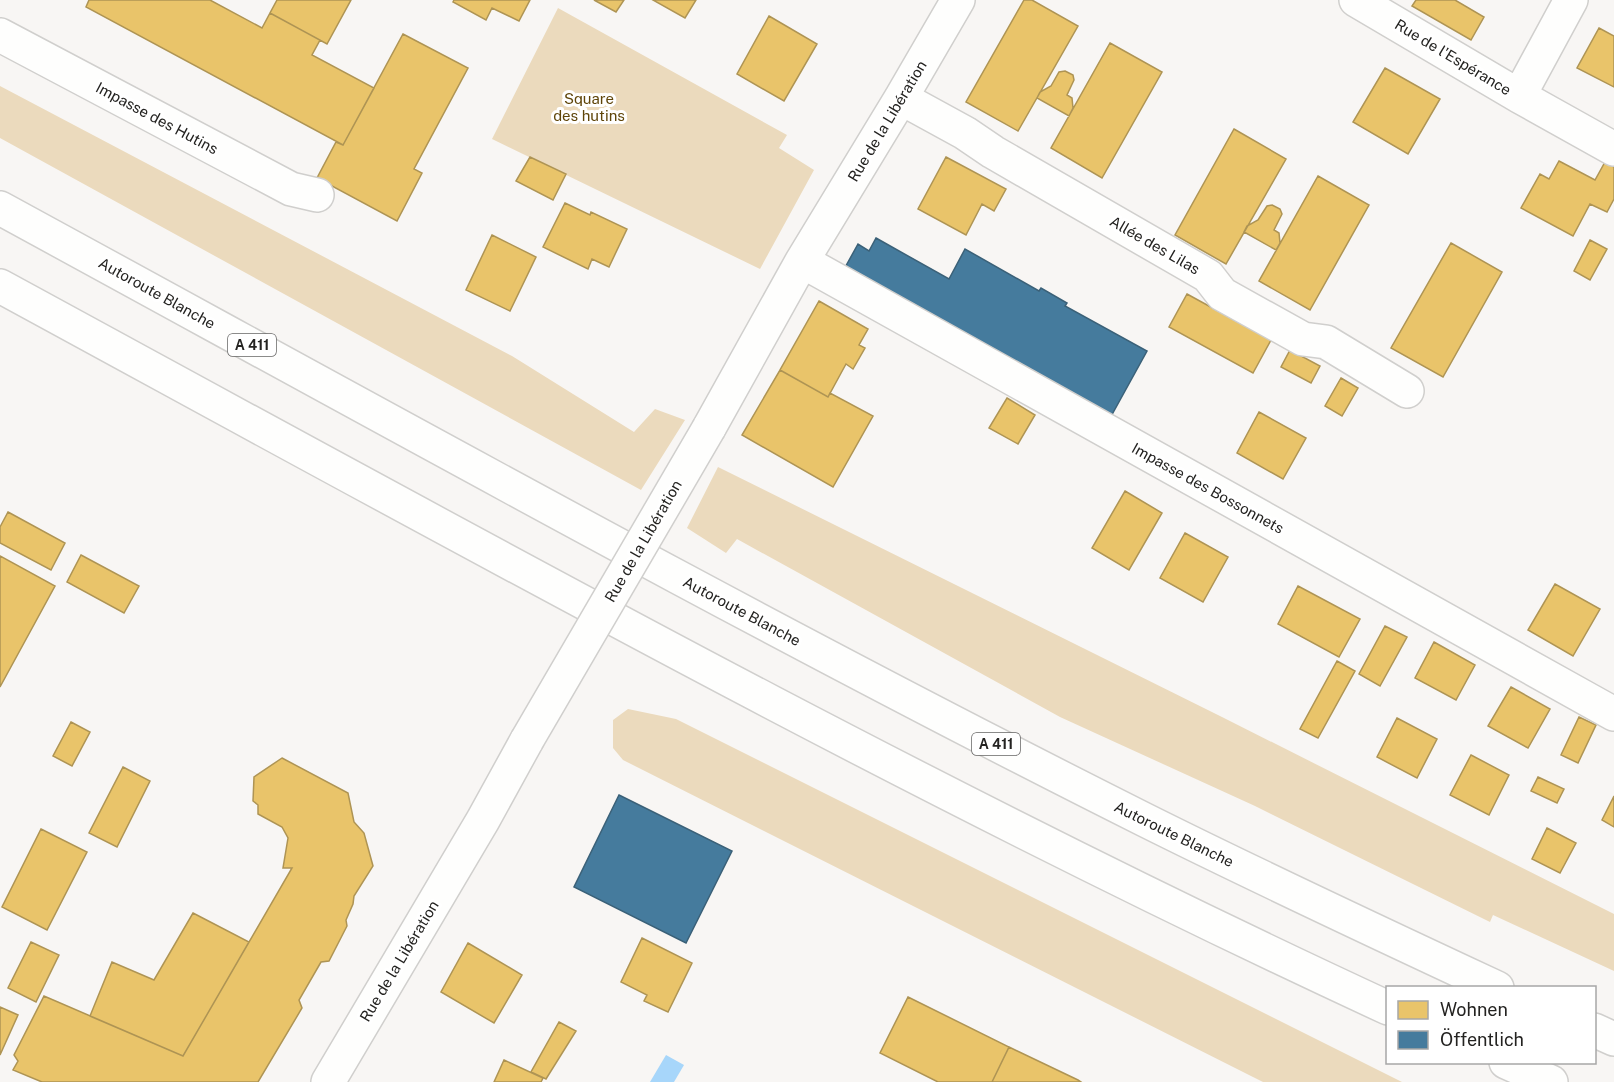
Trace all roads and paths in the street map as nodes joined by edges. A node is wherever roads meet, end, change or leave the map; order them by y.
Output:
1 (958, 0) edge
2 (1356, 0) edge
3 (1571, 0) edge
4 (0, 34) edge
5 (1519, 96) junction
6 (901, 98) junction
7 (1614, 149) edge
8 (317, 195) dead end
9 (0, 208) edge
10 (802, 261) junction
11 (0, 286) edge
12 (1407, 391) dead end
13 (1614, 714) edge
14 (1495, 986) edge
15 (1386, 1007) edge
16 (1596, 1031) edge
17 (1614, 1039) edge
18 (1510, 1064) edge
19 (328, 1082) edge
20 (1551, 1082) edge

1 - 6 main road, Rue de la Libération
2 - 5 main road, Rue de l'Espérance
3 - 5 main road, Rue de l'Espérance
4 - 8 main road, Impasse des Hutins
5 - 7 main road, Rue de l'Espérance
6 - 10 main road, Rue de la Libération
6 - 12 main road, Allée des Lilas
9 - 14 main road, Autoroute Blanche / A 411
10 - 13 main road, Impasse des Bossonnets
10 - 19 main road, Rue de la Libération, bridge
11 - 15 main road
16 - 17 main road
18 - 20 main road

